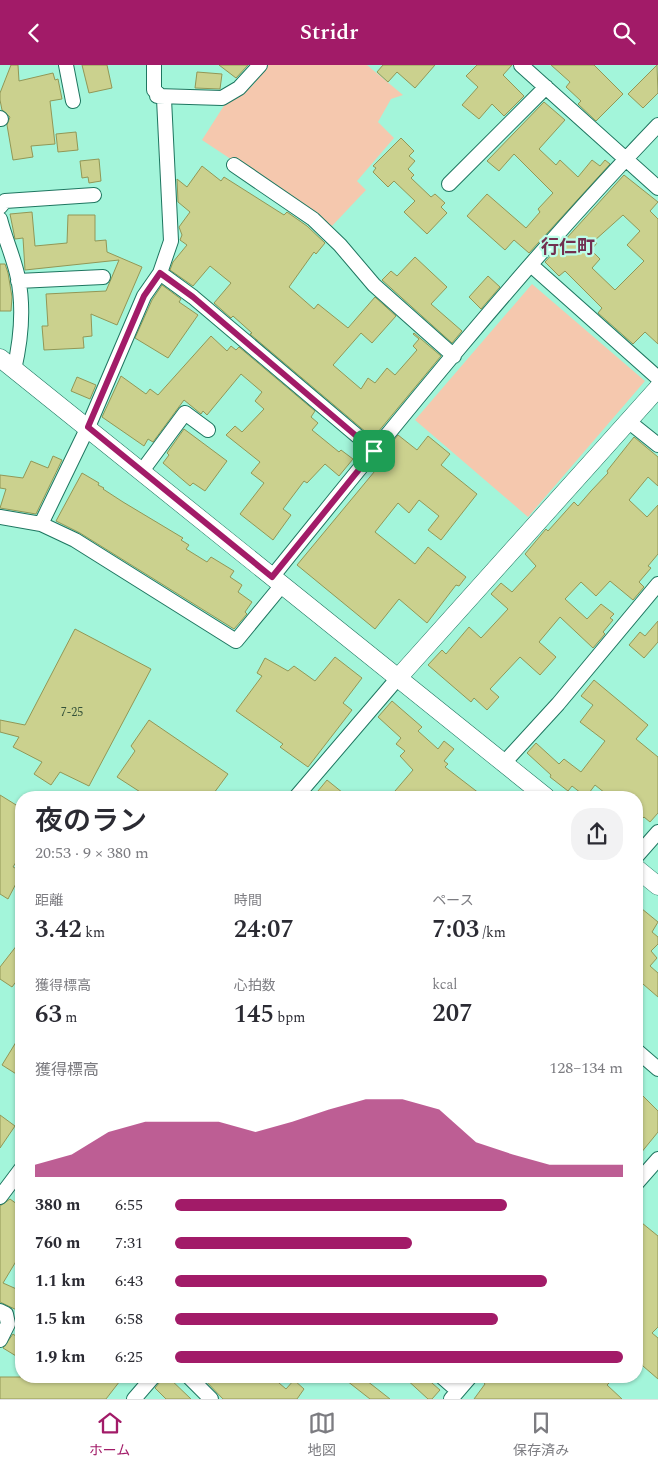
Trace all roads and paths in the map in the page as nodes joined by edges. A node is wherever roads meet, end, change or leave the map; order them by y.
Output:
1 (66, 65) edge
2 (154, 65) edge
3 (260, 65) edge
4 (521, 65) edge
5 (546, 87) junction
6 (158, 96) junction
7 (73, 101) dead end
8 (658, 125) edge
9 (626, 159) junction
10 (234, 165) dead end
11 (449, 184) dead end
12 (658, 188) edge
13 (94, 195) dead end
14 (0, 207) edge
15 (0, 219) edge
16 (531, 265) junction
17 (160, 273) junction
18 (103, 277) dead end
19 (18, 281) junction
20 (454, 356) junction
21 (0, 358) edge
22 (14, 369) junction
23 (658, 378) edge
24 (658, 388) edge
25 (628, 421) junction
26 (88, 427) junction
27 (208, 430) dead end
28 (658, 445) edge
29 (374, 451) junction
30 (142, 471) junction
31 (0, 517) edge
32 (41, 524) junction
33 (277, 581) junction
34 (658, 584) edge
35 (397, 679) junction
36 (503, 764) junction
37 (301, 791) edge
38 (538, 791) edge
39 (658, 832) edge
40 (643, 849) edge
41 (643, 874) edge
42 (658, 886) edge
43 (643, 1056) edge
44 (658, 1069) edge
45 (658, 1159) edge
46 (643, 1176) edge
47 (15, 1177) edge
48 (0, 1197) edge
49 (0, 1311) edge
50 (0, 1340) edge
51 (149, 1383) edge
52 (195, 1383) edge
53 (446, 1383) edge
54 (465, 1383) edge
55 (455, 1395) edge
56 (134, 1399) edge
57 (211, 1399) edge

1 - 7 street
2 - 6 street
3 - 6 street
4 - 5 street
5 - 9 street
5 - 11 street
6 - 17 street
8 - 9 street
9 - 12 street
9 - 16 street
10 - 20 street
13 - 14 street
15 - 19 street
16 - 20 street
16 - 23 street
17 - 26 street
17 - 29 street
18 - 19 street
19 - 22 street
20 - 29 street
21 - 22 street
22 - 26 street
24 - 25 street
25 - 28 street
25 - 35 street
26 - 30 street
26 - 32 street
27 - 30 street
29 - 33 street
30 - 33 street
31 - 32 street
32 - 33 street
33 - 35 street
34 - 36 street
35 - 36 street
35 - 37 street
36 - 38 street
39 - 40 street
41 - 42 street
43 - 44 street
45 - 46 street
47 - 48 street
49 - 50 street
51 - 56 street
52 - 57 street
53 - 55 street
54 - 55 street

